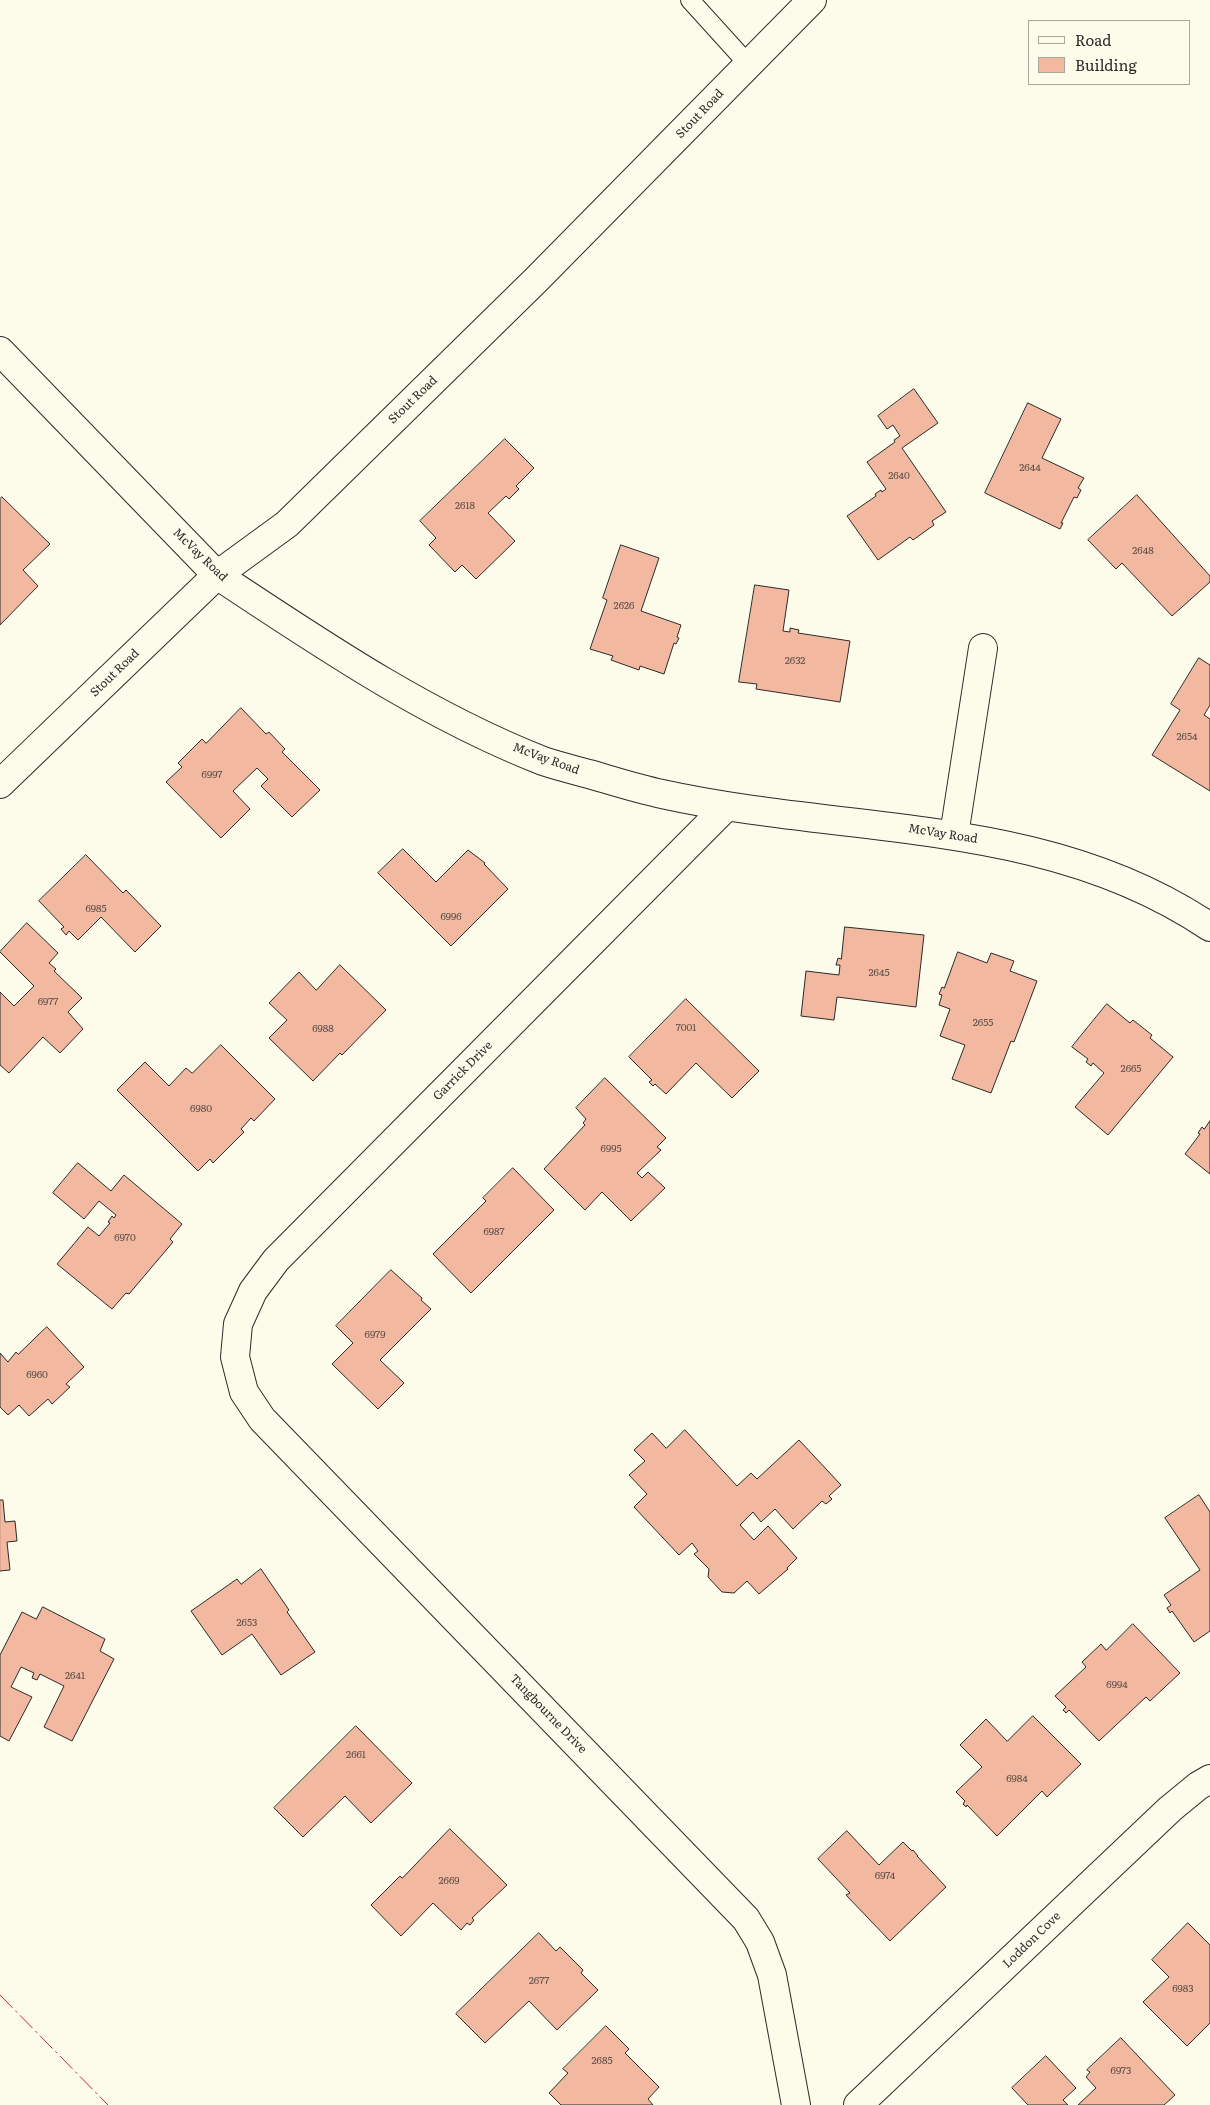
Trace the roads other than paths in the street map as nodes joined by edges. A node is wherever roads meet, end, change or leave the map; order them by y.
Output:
1 (690, 0) edge
2 (812, 0) edge
3 (748, 64) junction
4 (0, 352) edge
5 (217, 575) junction
6 (983, 648) dead end
7 (0, 784) edge
8 (727, 806) junction
9 (954, 835) junction
10 (1210, 927) edge
11 (235, 1357) joint
12 (1210, 1779) edge
13 (796, 2105) edge
14 (858, 2105) edge

1 - 3 lane
2 - 3 street, Stout Road
3 - 5 street, Stout Road
4 - 5 street, McVay Road
5 - 7 street, Stout Road
5 - 8 street, McVay Road
6 - 9 street
8 - 9 street, McVay Road
8 - 11 street, Garrick Drive
9 - 10 street, McVay Road
11 - 13 street, Tangbourne Drive
12 - 14 street, Loddon Cove

